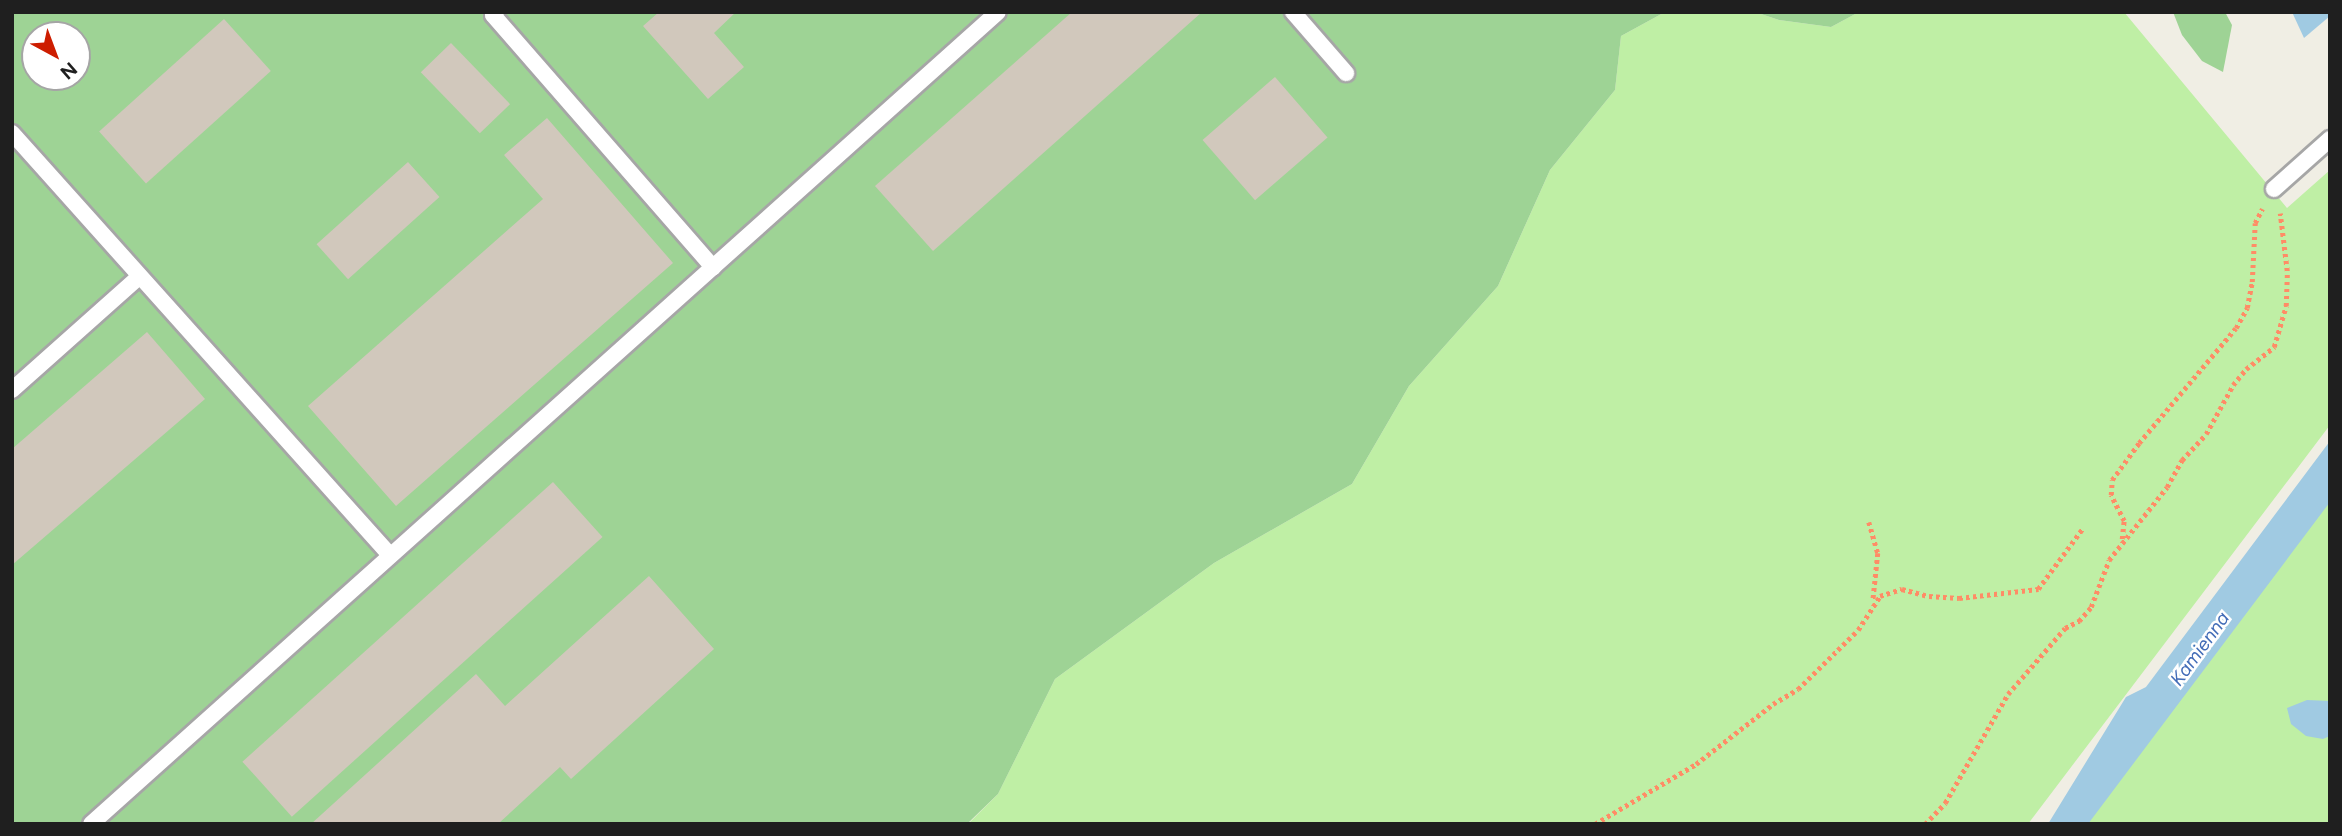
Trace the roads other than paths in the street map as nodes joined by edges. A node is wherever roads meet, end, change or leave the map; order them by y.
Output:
1 (496, 12) edge
2 (998, 12) edge
3 (1293, 12) edge
4 (1346, 73) dead end
5 (12, 134) edge
6 (2330, 139) edge
7 (2274, 189) road end
8 (713, 267) junction
9 (140, 276) junction
10 (12, 390) edge
11 (390, 554) junction
12 (91, 824) edge

1 - 8 lane
2 - 8 lane
3 - 4 lane
5 - 9 lane
6 - 7 lane
8 - 11 lane
9 - 10 lane
9 - 11 lane
11 - 12 lane

